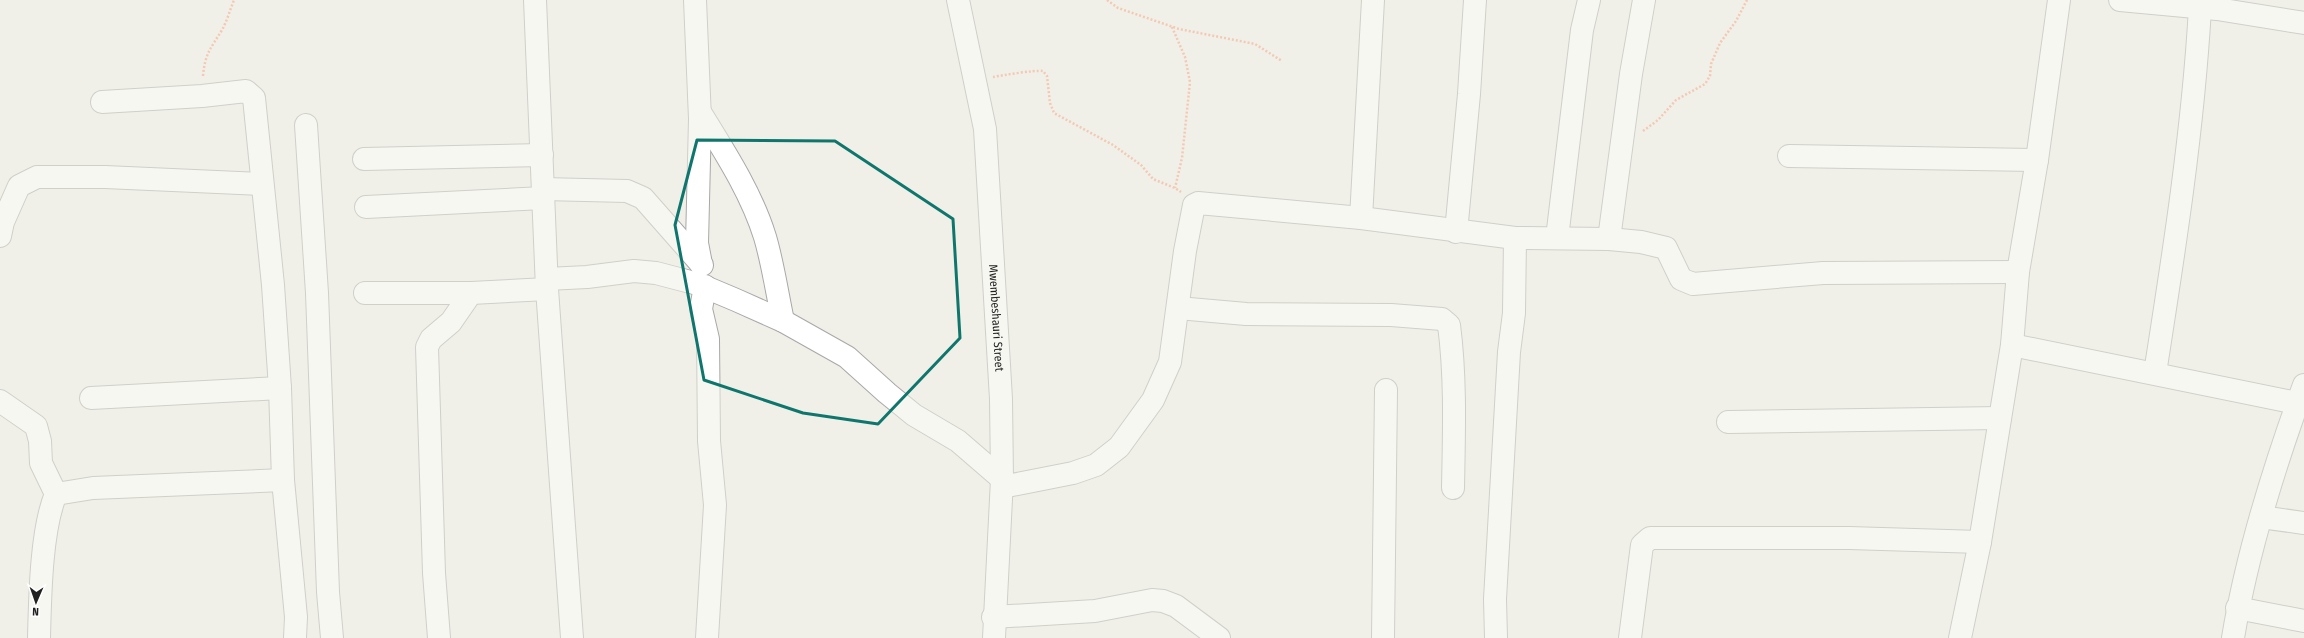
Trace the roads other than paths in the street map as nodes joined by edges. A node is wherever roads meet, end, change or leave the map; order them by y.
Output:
1 (535, 0) edge
2 (695, 0) edge
3 (958, 0) edge
4 (1374, 0) edge
5 (1475, 0) edge
6 (1589, 0) edge
7 (1644, 0) edge
8 (2059, 0) edge
9 (2120, 0) edge
10 (2200, 8) junction
11 (2304, 24) edge
12 (102, 102) dead end
13 (700, 112) junction
14 (306, 125) dead end
15 (542, 155) junction
16 (1789, 156) dead end
17 (364, 159) dead end
18 (2038, 160) junction
19 (262, 184) junction
20 (543, 193) junction
21 (366, 207) dead end
22 (1361, 218) junction
23 (1456, 232) junction
24 (0, 236) edge
25 (1515, 238) junction
26 (1557, 238) junction
27 (1609, 239) junction
28 (701, 264) junction
29 (2018, 272) junction
30 (547, 284) junction
31 (711, 289) junction
32 (365, 293) dead end
33 (471, 293) junction
34 (1178, 308) junction
35 (783, 321) junction
36 (2012, 345) junction
37 (2155, 373) junction
38 (280, 388) junction
39 (1386, 390) dead end
40 (2301, 394) edge
41 (91, 398) dead end
42 (0, 401) edge
43 (2000, 418) junction
44 (1728, 422) dead end
45 (283, 480) junction
46 (1002, 483) junction
47 (1453, 488) dead end
48 (56, 494) junction
49 (2261, 516) junction
50 (2304, 523) edge
51 (1980, 542) junction
52 (2238, 608) junction
53 (2304, 621) edge
54 (994, 627) edge
55 (39, 638) edge
56 (295, 638) edge
57 (332, 638) edge
58 (439, 638) edge
59 (572, 638) edge
60 (707, 638) edge
61 (1219, 638) edge
62 (1383, 638) edge
63 (1496, 638) edge
64 (1630, 638) edge
65 (1960, 638) edge
66 (2233, 638) edge

1 - 15 street
2 - 13 street
3 - 46 street, Mwembeshauri Street
4 - 22 street
5 - 23 street
6 - 26 street
7 - 27 street
8 - 18 street
9 - 10 street
10 - 11 street
10 - 37 street
12 - 19 street
13 - 28 street
13 - 35 street
14 - 57 street
15 - 17 street
15 - 20 street
16 - 18 street
18 - 29 street
19 - 24 street
19 - 38 street
20 - 21 street
20 - 28 street
20 - 30 street
22 - 23 street
22 - 34 street
23 - 25 street
25 - 26 street
25 - 63 street
26 - 27 street
27 - 29 street
28 - 31 street
29 - 36 street
30 - 31 street
30 - 33 street
30 - 59 street
31 - 35 street
31 - 60 street
32 - 33 street
33 - 58 street
34 - 46 street
34 - 47 street
35 - 46 street
36 - 37 street
36 - 43 street
37 - 40 street
38 - 41 street
38 - 45 street
39 - 62 street
40 - 49 street
42 - 48 street
43 - 44 street
43 - 51 street
45 - 48 street
45 - 56 street
46 - 54 street, Mwembeshauri Street
48 - 55 street
49 - 50 street
49 - 52 street
51 - 64 street
51 - 65 street
52 - 53 street
52 - 66 street
54 - 61 street

